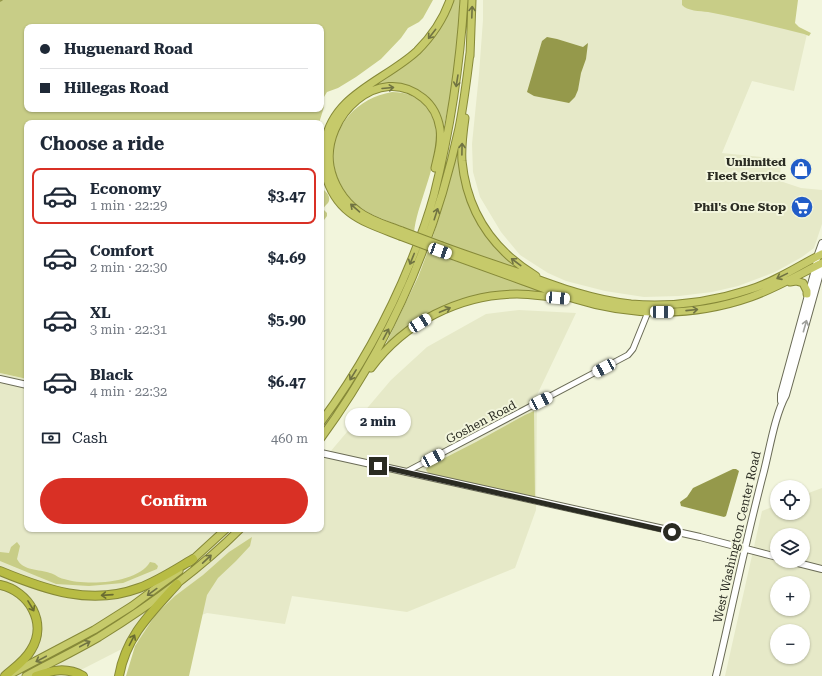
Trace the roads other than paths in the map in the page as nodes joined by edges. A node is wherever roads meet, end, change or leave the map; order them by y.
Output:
1 (450, 0) edge
2 (464, 0) edge
3 (472, 0) edge
4 (470, 53) junction
5 (324, 149) edge
6 (324, 163) edge
7 (434, 196) junction
8 (401, 234) junction
9 (822, 243) edge
10 (441, 249) junction
11 (819, 256) edge
12 (820, 265) edge
13 (784, 283) junction
14 (562, 288) junction
15 (807, 294) junction
16 (575, 299) junction
17 (648, 312) junction
18 (0, 379) edge
19 (24, 384) edge
20 (353, 392) junction
21 (781, 403) junction
22 (324, 418) edge
23 (324, 434) edge
24 (324, 454) edge
25 (406, 472) junction
26 (223, 532) edge
27 (237, 532) edge
28 (745, 549) junction
29 (770, 555) edge
30 (193, 559) junction
31 (810, 567) edge
32 (822, 570) edge
33 (0, 571) edge
34 (177, 584) junction
35 (0, 585) edge
36 (6, 676) edge
37 (26, 676) edge
38 (36, 676) edge
39 (83, 676) edge
40 (119, 676) edge
41 (716, 676) edge

1 -> 5 highway
2 -> 7 highway
4 -> 3 highway
14 -> 4 highway
20 -> 4 highway
6 -> 8 highway
8 -> 7 highway
7 -> 22 highway
8 - 10 highway, bridge
9 - 11 main road, West Washington Center Road
10 - 14 highway
10 - 16 highway
11 - 12 main road, West Washington Center Road
11 -> 14 highway
12 - 13 highway
12 - 15 main road, West Washington Center Road
21 -> 12 main road, West Washington Center Road
13 - 15 highway
17 -> 13 highway
15 - 21 main road, West Washington Center Road
16 - 17 highway
20 -> 16 highway
17 - 25 street, Goshen Road
18 - 19 main road
20 - 23 highway
21 - 28 main road, West Washington Center Road
24 - 25 main road
25 - 28 main road
26 - 30 highway
34 -> 27 highway
28 - 29 main road
28 - 41 main road, West Washington Center Road
30 -> 33 highway
30 -> 36 highway
31 - 32 main road
37 -> 34 highway
40 -> 34 highway
35 -> 36 highway
38 - 39 highway

